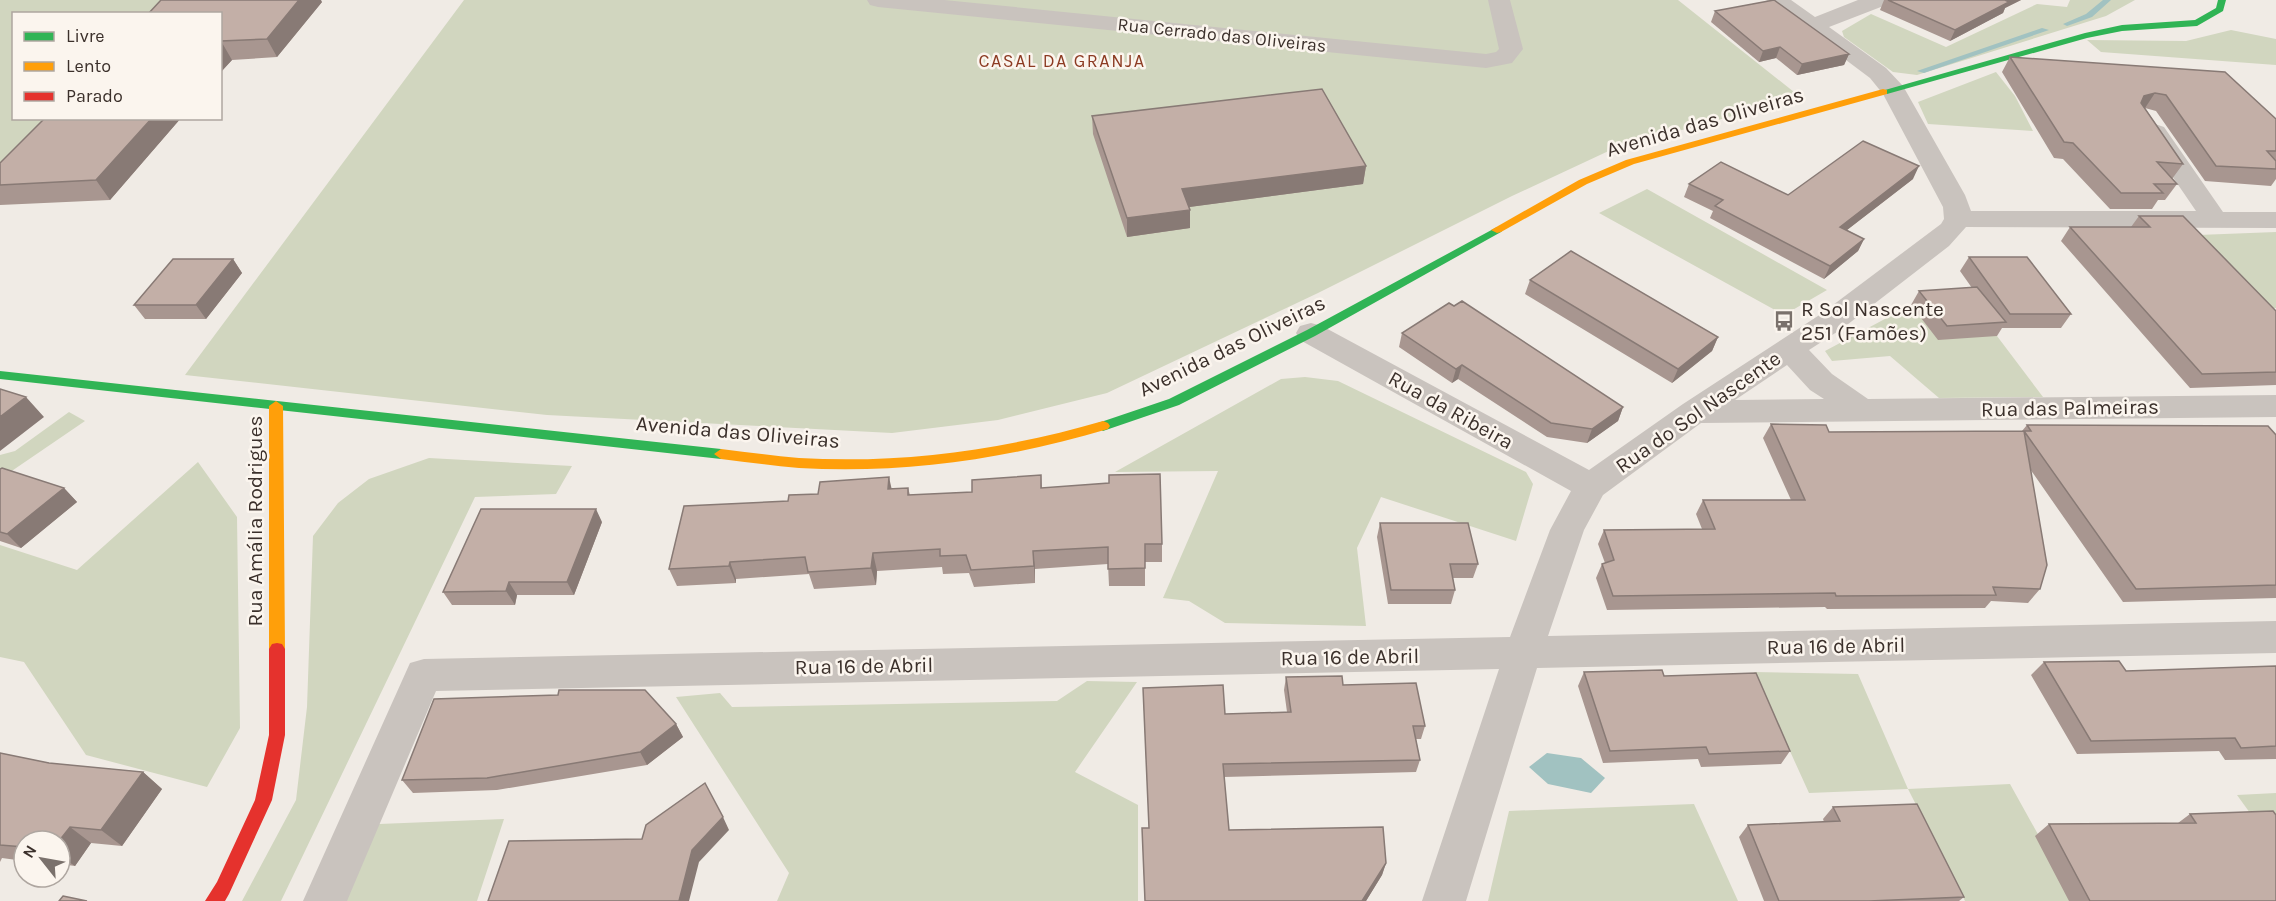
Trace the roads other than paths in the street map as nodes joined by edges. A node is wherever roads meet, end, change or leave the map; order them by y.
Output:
1 (878, 0) edge
2 (1499, 0) edge
3 (1777, 0) edge
4 (1878, 0) edge
5 (2222, 0) edge
6 (2149, 14) dead end
7 (1814, 25) junction
8 (2122, 28) junction
9 (1894, 91) junction
10 (2145, 117) edge
11 (1958, 219) junction
12 (2215, 220) junction
13 (2276, 220) edge
14 (1311, 333) junction
15 (1790, 349) junction
16 (0, 375) edge
17 (276, 406) junction
18 (2276, 406) edge
19 (1863, 411) junction
20 (1694, 412) junction
21 (1591, 486) junction
22 (2276, 637) edge
23 (1523, 653) junction
24 (214, 901) edge
25 (325, 901) edge
26 (1444, 901) edge

1 - 2 street, Rua Cerrado das Oliveiras
3 - 7 street
4 - 7 street
5 - 8 street, Avenida das Oliveiras
6 - 8 street, Avenida das Oliveiras
7 - 9 street
8 - 9 street, Avenida das Oliveiras
9 - 11 street
9 - 14 street, Avenida das Oliveiras
10 - 12 street
11 - 12 street
11 - 15 street, Rua do Sol Nascente
12 - 13 street
14 - 17 street, Avenida das Oliveiras
14 - 21 street, Rua da Ribeira
15 - 19 street
15 - 20 street, Rua do Sol Nascente
16 - 17 street, Rua Amália Rodrigues
17 - 24 street, Rua Amália Rodrigues
18 - 19 street, Rua das Palmeiras
19 - 20 street, Rua das Palmeiras
20 - 21 street, Rua do Sol Nascente
21 - 23 street, Rua do Sol Nascente
22 - 23 street, Rua 16 de Abril
23 - 25 street, Rua 16 de Abril
23 - 26 street, Rua do Sol Nascente

